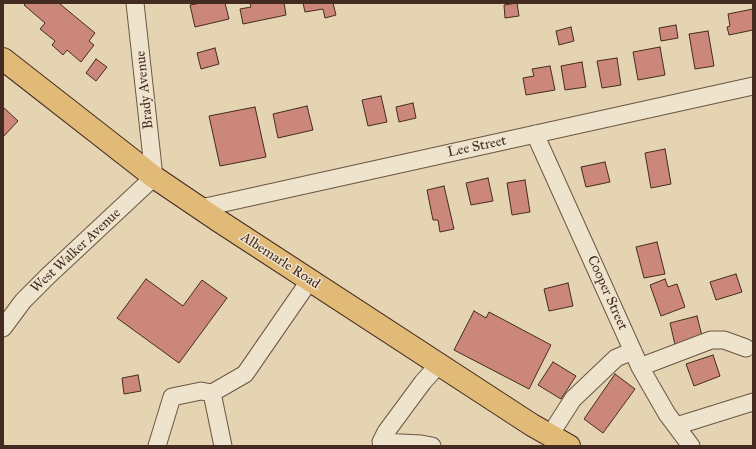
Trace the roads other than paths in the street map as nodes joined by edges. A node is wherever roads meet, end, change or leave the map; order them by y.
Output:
1 (135, 3) edge
2 (3, 59) edge
3 (753, 86) edge
4 (535, 134) junction
5 (154, 177) junction
6 (201, 208) junction
7 (310, 280) junction
8 (3, 328) edge
9 (746, 348) dead end
10 (633, 351) junction
11 (439, 364) junction
12 (640, 367) junction
13 (212, 393) junction
14 (753, 402) edge
15 (676, 426) junction
16 (560, 441) edge
17 (157, 446) edge
18 (223, 446) edge
19 (432, 446) edge
20 (691, 446) edge

1 - 5 street, Brady Avenue
2 - 5 main road, Albemarle Road
3 - 4 street, Lee Street
4 - 6 street, Lee Street
4 - 10 street, Cooper Street
5 - 6 main road, Albemarle Road
5 - 8 street, West Walker Avenue
6 - 7 main road, Albemarle Road
7 - 11 main road, Albemarle Road
7 - 13 street
9 - 12 street
10 - 12 street, Cooper Street
10 - 16 street
11 - 16 main road, Albemarle Road
11 - 19 street
12 - 15 street, Cooper Street
13 - 17 street
13 - 18 street
14 - 15 street
15 - 20 street, Cooper Street

